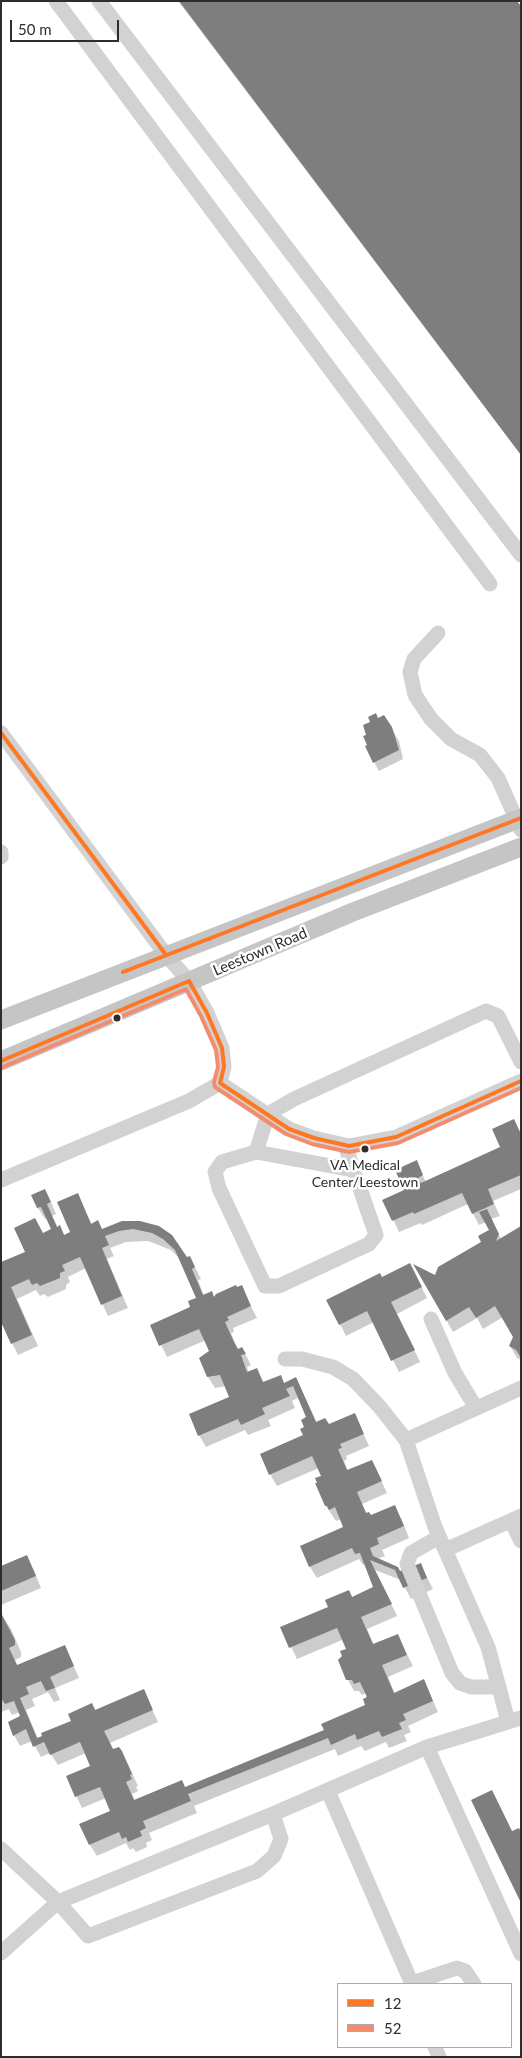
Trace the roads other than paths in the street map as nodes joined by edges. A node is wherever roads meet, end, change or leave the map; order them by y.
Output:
1 (56, 1) edge
2 (99, 1) edge
3 (521, 555) edge
4 (490, 584) dead end
5 (438, 633) dead end
6 (1, 733) edge
7 (519, 822) edge
8 (521, 847) edge
9 (1, 852) edge
10 (1, 857) edge
11 (166, 955) junction
12 (189, 982) junction
13 (1, 1020) edge
14 (1, 1061) edge
15 (521, 1062) edge
16 (521, 1082) edge
17 (220, 1083) junction
18 (268, 1114) junction
19 (345, 1145) junction
20 (256, 1152) junction
21 (353, 1170) junction
22 (1, 1180) edge
23 (431, 1319) dead end
24 (285, 1359) dead end
25 (521, 1388) edge
26 (476, 1408) junction
27 (406, 1440) junction
28 (516, 1518) edge
29 (521, 1541) edge
30 (442, 1544) junction
31 (499, 1687) junction
32 (514, 1719) edge
33 (427, 1747) junction
34 (328, 1791) junction
35 (273, 1814) junction
36 (1, 1849) edge
37 (58, 1902) junction
38 (1, 1953) edge
39 (521, 1954) edge
40 (412, 1983) edge
41 (415, 1983) edge
42 (473, 1983) edge

1 - 4 street
2 - 3 street
5 - 7 street
6 - 11 street
7 - 11 main road, Leestown Road
8 - 12 main road, Leestown Road
9 - 10 street
11 - 12 street
11 - 13 main road, Leestown Road
12 - 14 main road, Leestown Road
12 - 17 street
15 - 18 street
16 - 19 street
17 - 18 street
17 - 22 street
18 - 19 street
18 - 20 street
19 - 21 street
20 - 21 street
20 - 21 street
23 - 26 street
24 - 27 street
25 - 26 street
26 - 27 street
27 - 30 street
28 - 29 street
28 - 30 street
30 - 31 street
30 - 31 street
31 - 32 street
32 - 33 street
33 - 34 street
33 - 39 street
34 - 35 street
34 - 40 street
35 - 37 street
35 - 37 street
36 - 37 street
37 - 38 street
41 - 42 street

